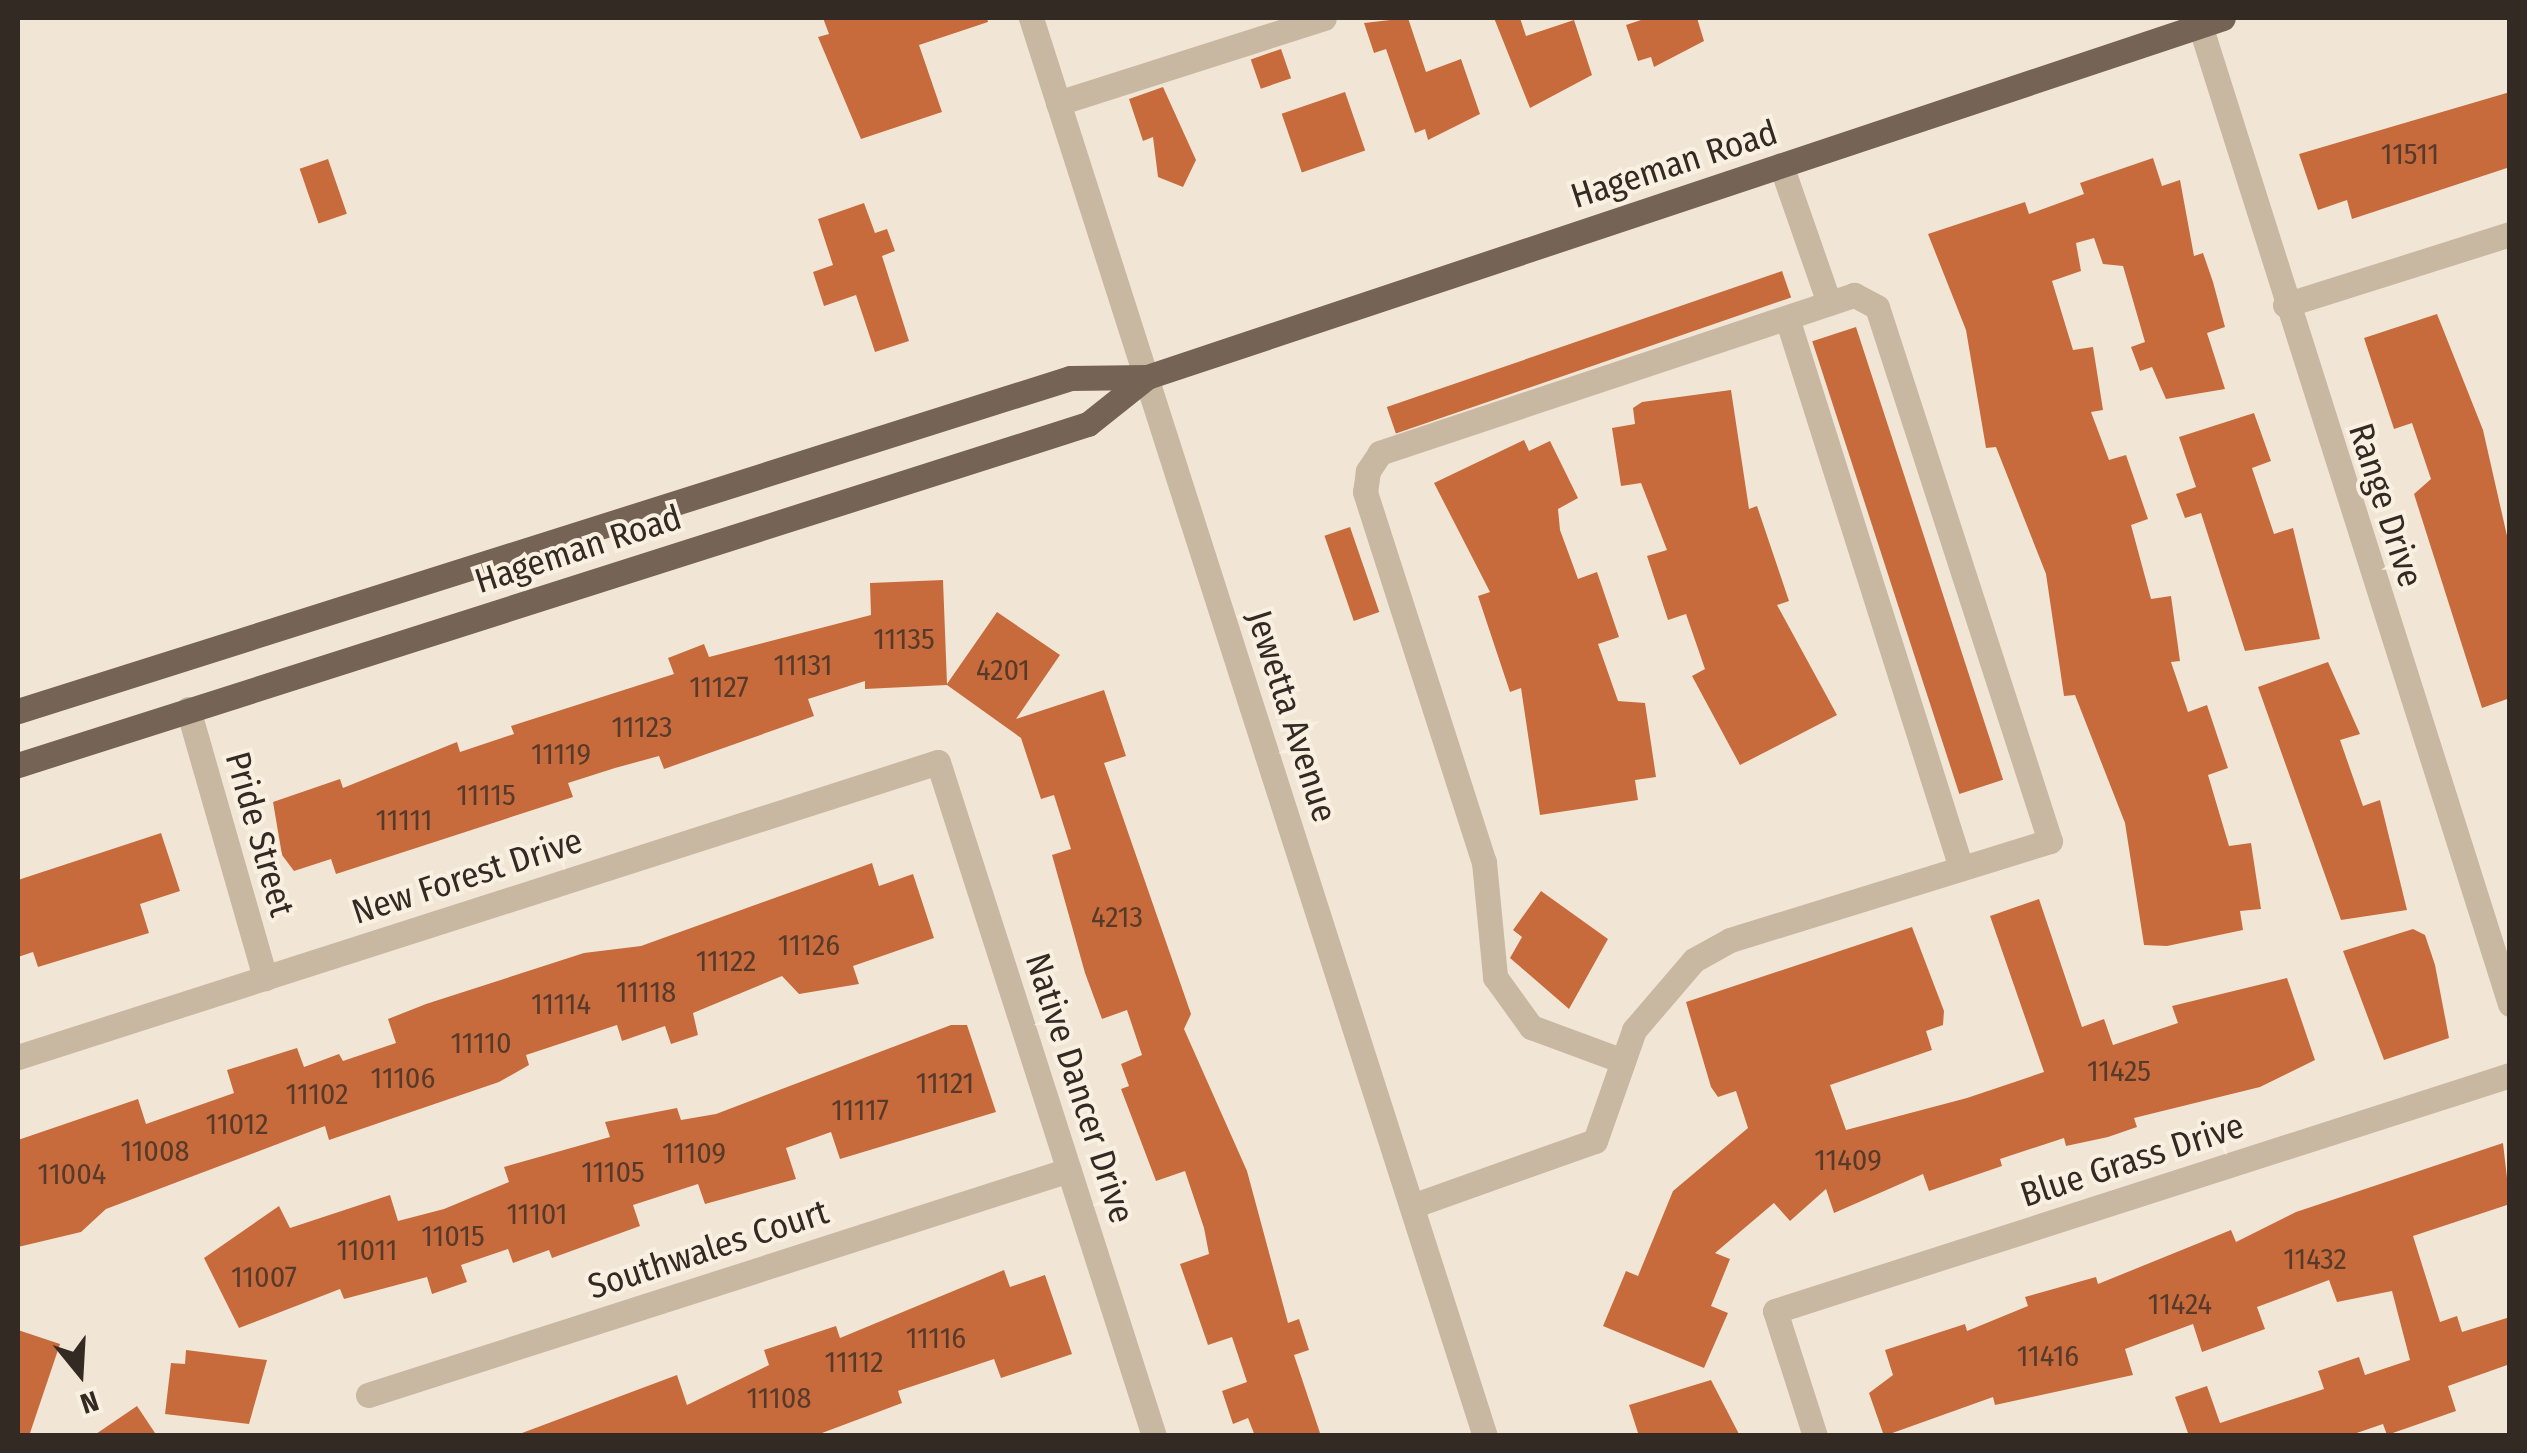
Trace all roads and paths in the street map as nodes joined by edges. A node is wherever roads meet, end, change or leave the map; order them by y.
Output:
1 (1031, 18) edge
2 (1324, 18) edge
3 (2212, 21) edge
4 (1058, 103) junction
5 (1781, 165) junction
6 (2510, 234) edge
7 (1829, 303) junction
8 (2285, 306) junction
9 (1787, 318) junction
10 (1147, 376) junction
11 (188, 709) junction
12 (18, 711) edge
13 (938, 762) joint
14 (18, 765) edge
15 (1961, 868) junction
16 (265, 978) junction
17 (2510, 1004) edge
18 (18, 1057) edge
19 (1622, 1061) junction
20 (2510, 1076) edge
21 (1069, 1170) junction
22 (1412, 1206) junction
23 (368, 1395) dead end
24 (1154, 1436) edge
25 (1486, 1436) edge
26 (1815, 1436) edge

1 - 4 street, Jewetta Avenue
2 - 4 street
3 - 5 main road, Hageman Road
3 - 8 street, Range Drive
4 - 10 street, Jewetta Avenue
5 - 7 street
5 - 10 main road, Hageman Road
6 - 8 street
7 - 9 street
7 - 15 street
8 - 17 street, Range Drive
9 - 15 street
9 - 19 street
10 - 11 main road, Hageman Road
10 - 12 main road, Hageman Road
10 - 22 street, Jewetta Avenue
11 - 14 main road, Hageman Road
11 - 16 street, Pride Street
13 - 16 street, New Forest Drive
13 - 21 street, Native Dancer Drive
15 - 19 street
16 - 18 street, New Forest Drive
19 - 22 street
20 - 26 street, Blue Grass Drive
21 - 23 street, Southwales Court
21 - 24 street, Native Dancer Drive
22 - 25 street, Jewetta Avenue

